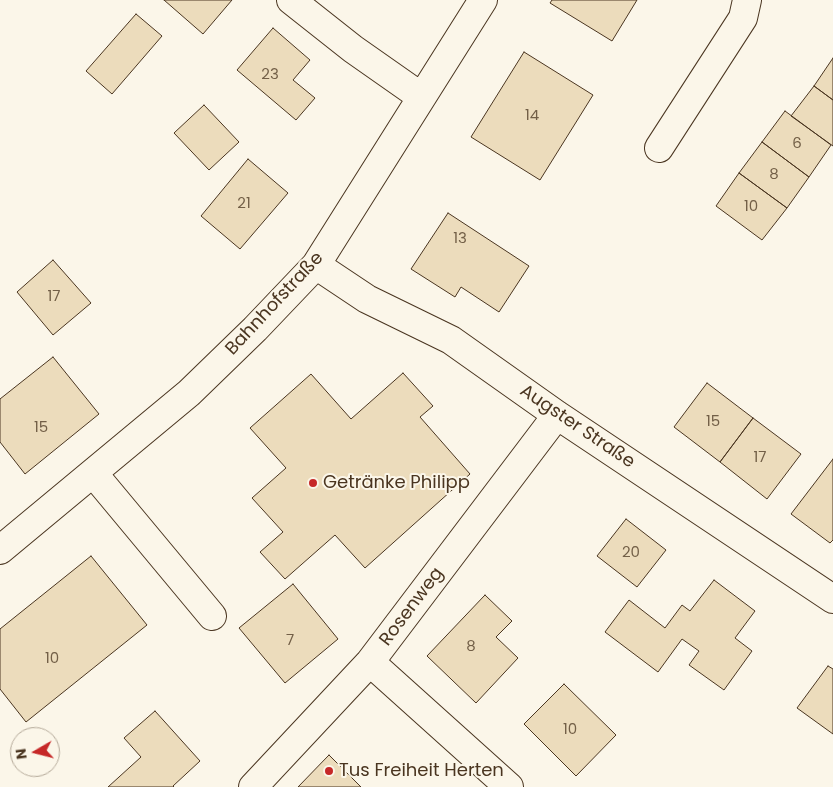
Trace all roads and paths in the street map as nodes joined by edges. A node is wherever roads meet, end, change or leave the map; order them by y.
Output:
1 (291, 0) edge
2 (483, 0) edge
3 (746, 0) edge
4 (420, 96) junction
5 (659, 148) dead end
6 (316, 265) junction
7 (556, 415) junction
8 (93, 473) junction
9 (0, 550) edge
10 (833, 599) edge
11 (212, 616) dead end
12 (370, 662) junction
13 (253, 787) edge
14 (509, 787) edge

1 - 4 street
2 - 4 street, Bahnhofstraße
3 - 5 street
4 - 6 street, Bahnhofstraße
6 - 7 street, Augster Straße
6 - 8 street, Bahnhofstraße
7 - 10 street, Augster Straße
7 - 12 street, Rosenweg
8 - 9 street, Bahnhofstraße
8 - 11 street
12 - 13 street, Rosenweg
12 - 14 street

